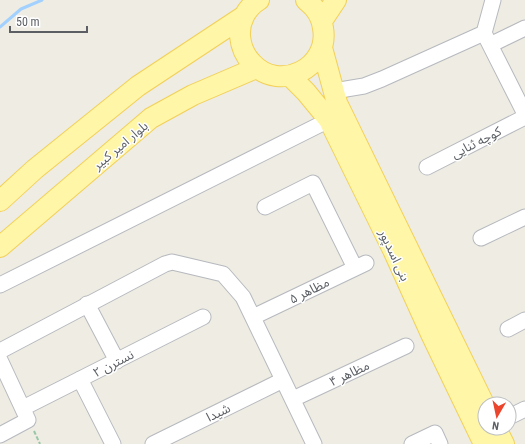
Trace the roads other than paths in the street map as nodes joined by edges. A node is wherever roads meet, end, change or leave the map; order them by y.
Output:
1 (259, 0) edge
2 (306, 0) edge
3 (336, 0) edge
4 (493, 0) edge
5 (244, 16) junction
6 (322, 21) junction
7 (525, 28) edge
8 (487, 39) junction
9 (322, 48) junction
10 (256, 68) junction
11 (290, 76) junction
12 (334, 91) junction
13 (525, 116) edge
14 (328, 120) junction
15 (427, 167) dead end
16 (0, 201) edge
17 (265, 207) dead end
18 (525, 217) edge
19 (481, 238) dead end
20 (0, 247) edge
21 (0, 285) edge
22 (87, 304) junction
23 (203, 317) dead end
24 (253, 317) junction
25 (525, 320) edge
26 (508, 329) dead end
27 (406, 346) dead end
28 (0, 351) edge
29 (0, 360) edge
30 (117, 361) junction
31 (80, 379) junction
32 (283, 380) junction
33 (480, 396) edge
34 (293, 399) junction
35 (26, 414) junction
36 (477, 417) edge
37 (0, 435) edge
38 (491, 436) edge
39 (438, 438) edge
40 (172, 440) edge
41 (113, 444) edge
42 (153, 444) edge
43 (314, 444) edge
44 (412, 444) edge
45 (504, 444) edge

1 - 5 main road
2 - 6 main road
3 - 6 main road
4 - 8 street
5 - 10 main road
5 - 16 main road
6 - 9 main road
7 - 8 street
8 - 12 street
8 - 13 street
9 - 11 main road
9 - 12 main road, بنی اسدپور
10 - 11 main road
10 - 20 main road, بلوار امیر کبیر
11 - 14 main road, بنی اسدپور
12 - 33 main road, بنی اسدپور
13 - 15 street, کوچه ثنایی
14 - 21 street
14 - 36 main road, بنی اسدپور
17 - 24 street, مظاهر ۵
18 - 19 street
22 - 24 street
22 - 28 street
22 - 30 street
23 - 30 street, نسترن ۲
24 - 32 street
25 - 26 street
27 - 34 street, مظاهر ۴
29 - 35 street
30 - 31 street, نسترن ۲
31 - 35 street, نسترن ۲
31 - 41 street
32 - 34 street
32 - 40 street, شیدا
34 - 43 street
35 - 37 street, نسترن ۲
38 - 45 main road, بنی اسدپور
39 - 44 street
40 - 42 street, شیدا

